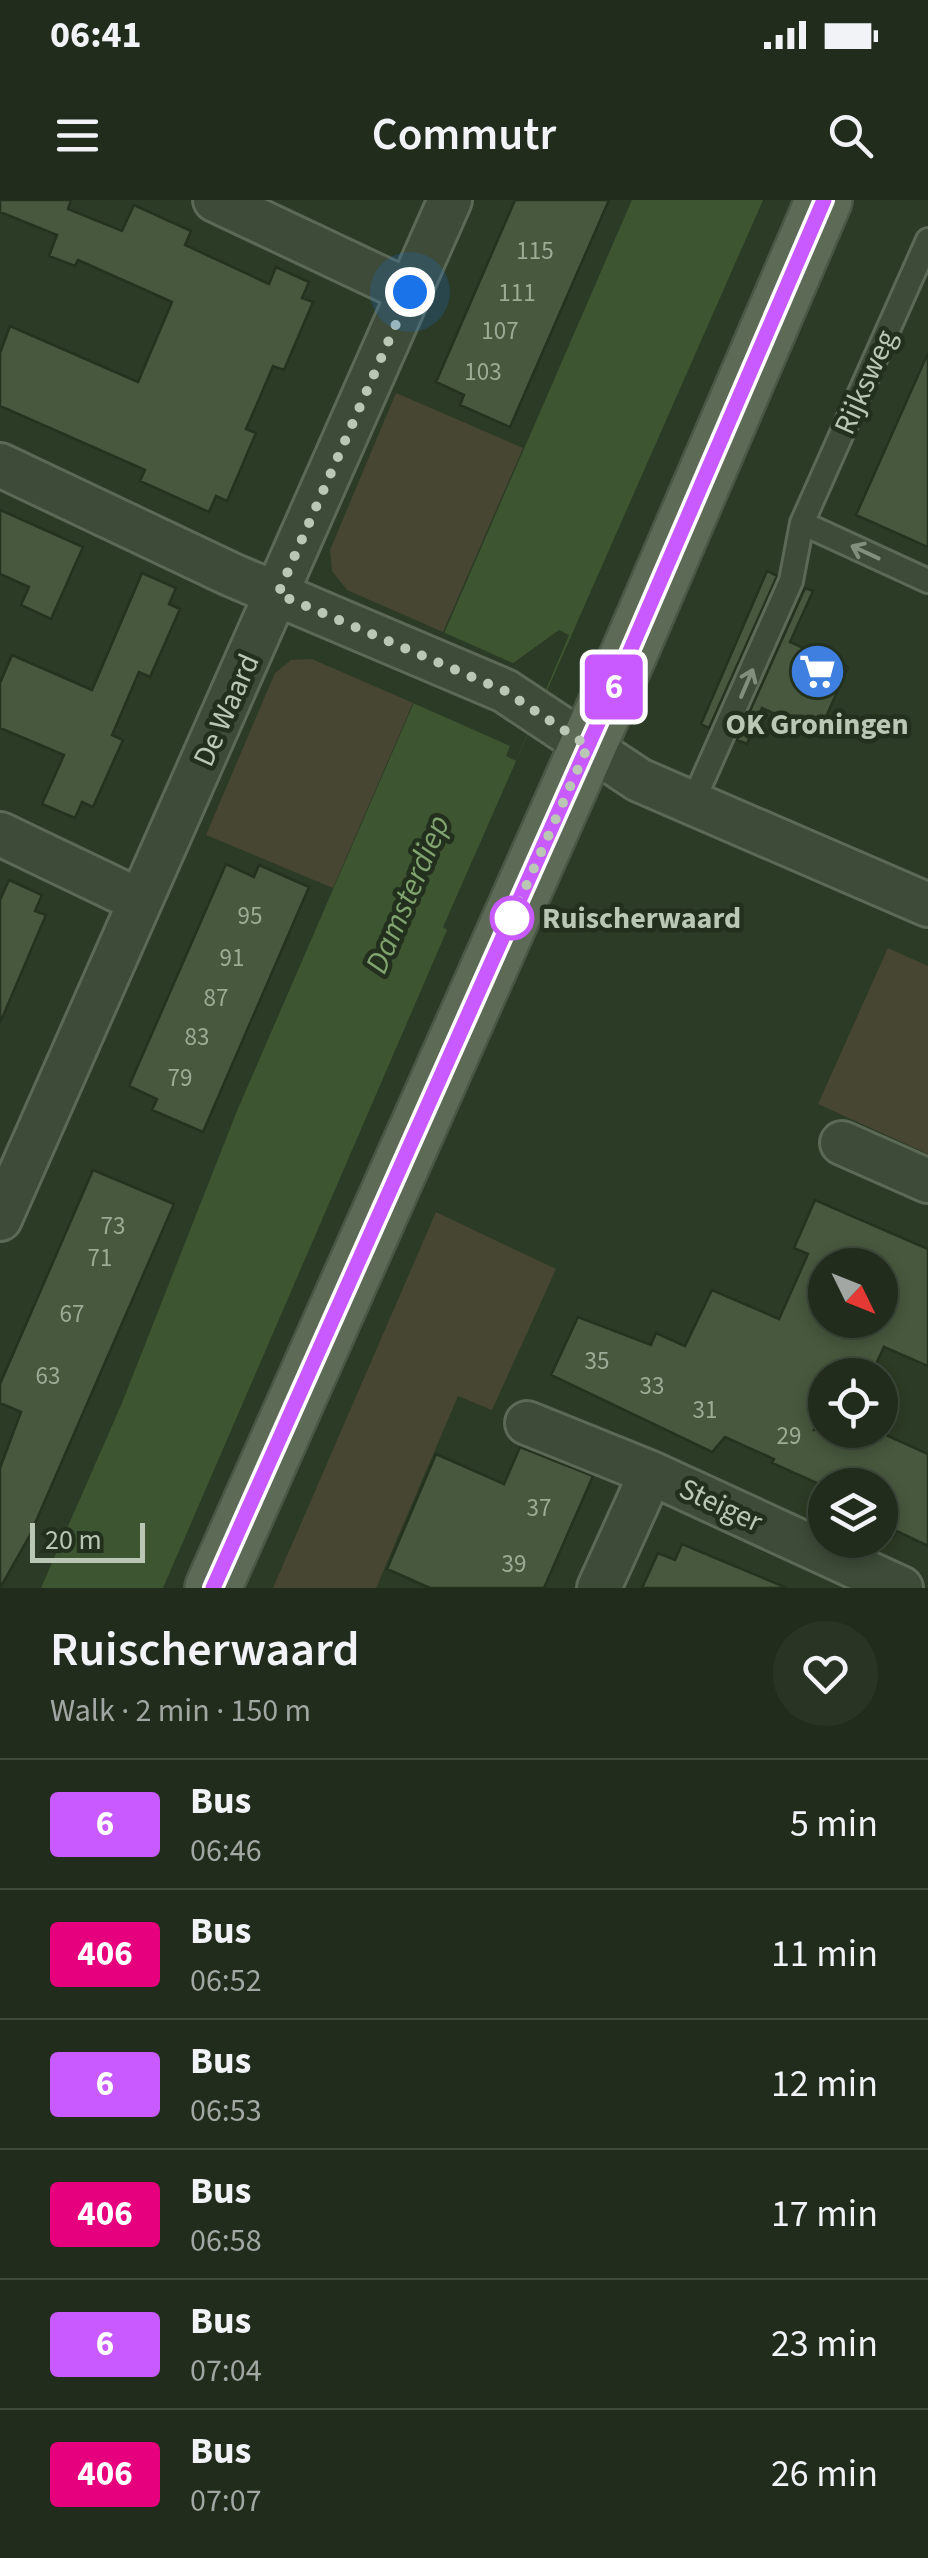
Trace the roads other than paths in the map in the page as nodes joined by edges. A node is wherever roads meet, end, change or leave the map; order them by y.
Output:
1 (215, 200) edge
2 (450, 200) edge
3 (824, 200) edge
4 (928, 240) edge
5 (410, 292) junction
6 (0, 465) edge
7 (802, 524) junction
8 (928, 581) edge
9 (278, 594) junction
10 (588, 746) junction
11 (692, 804) junction
12 (0, 834) edge
13 (140, 902) junction
14 (928, 905) edge
15 (842, 1144) dead end
16 (928, 1181) edge
17 (0, 1220) edge
18 (527, 1423) dead end
19 (650, 1472) junction
20 (214, 1588) edge
21 (600, 1588) edge
22 (901, 1588) edge

1 - 5 street
2 - 5 street, De Waard
3 - 10 main road
4 - 7 lane, Rijksweg
5 - 9 street, De Waard
6 - 9 street
8 -> 7 lane
11 -> 7 lane, Rijksweg
9 - 10 street
9 - 13 street, De Waard
10 - 11 street
10 - 20 main road
11 - 14 street
12 - 13 street
13 - 17 street, De Waard
15 - 16 street
18 - 19 street, Steiger
19 - 21 street, Steiger
19 - 22 street, Steiger

